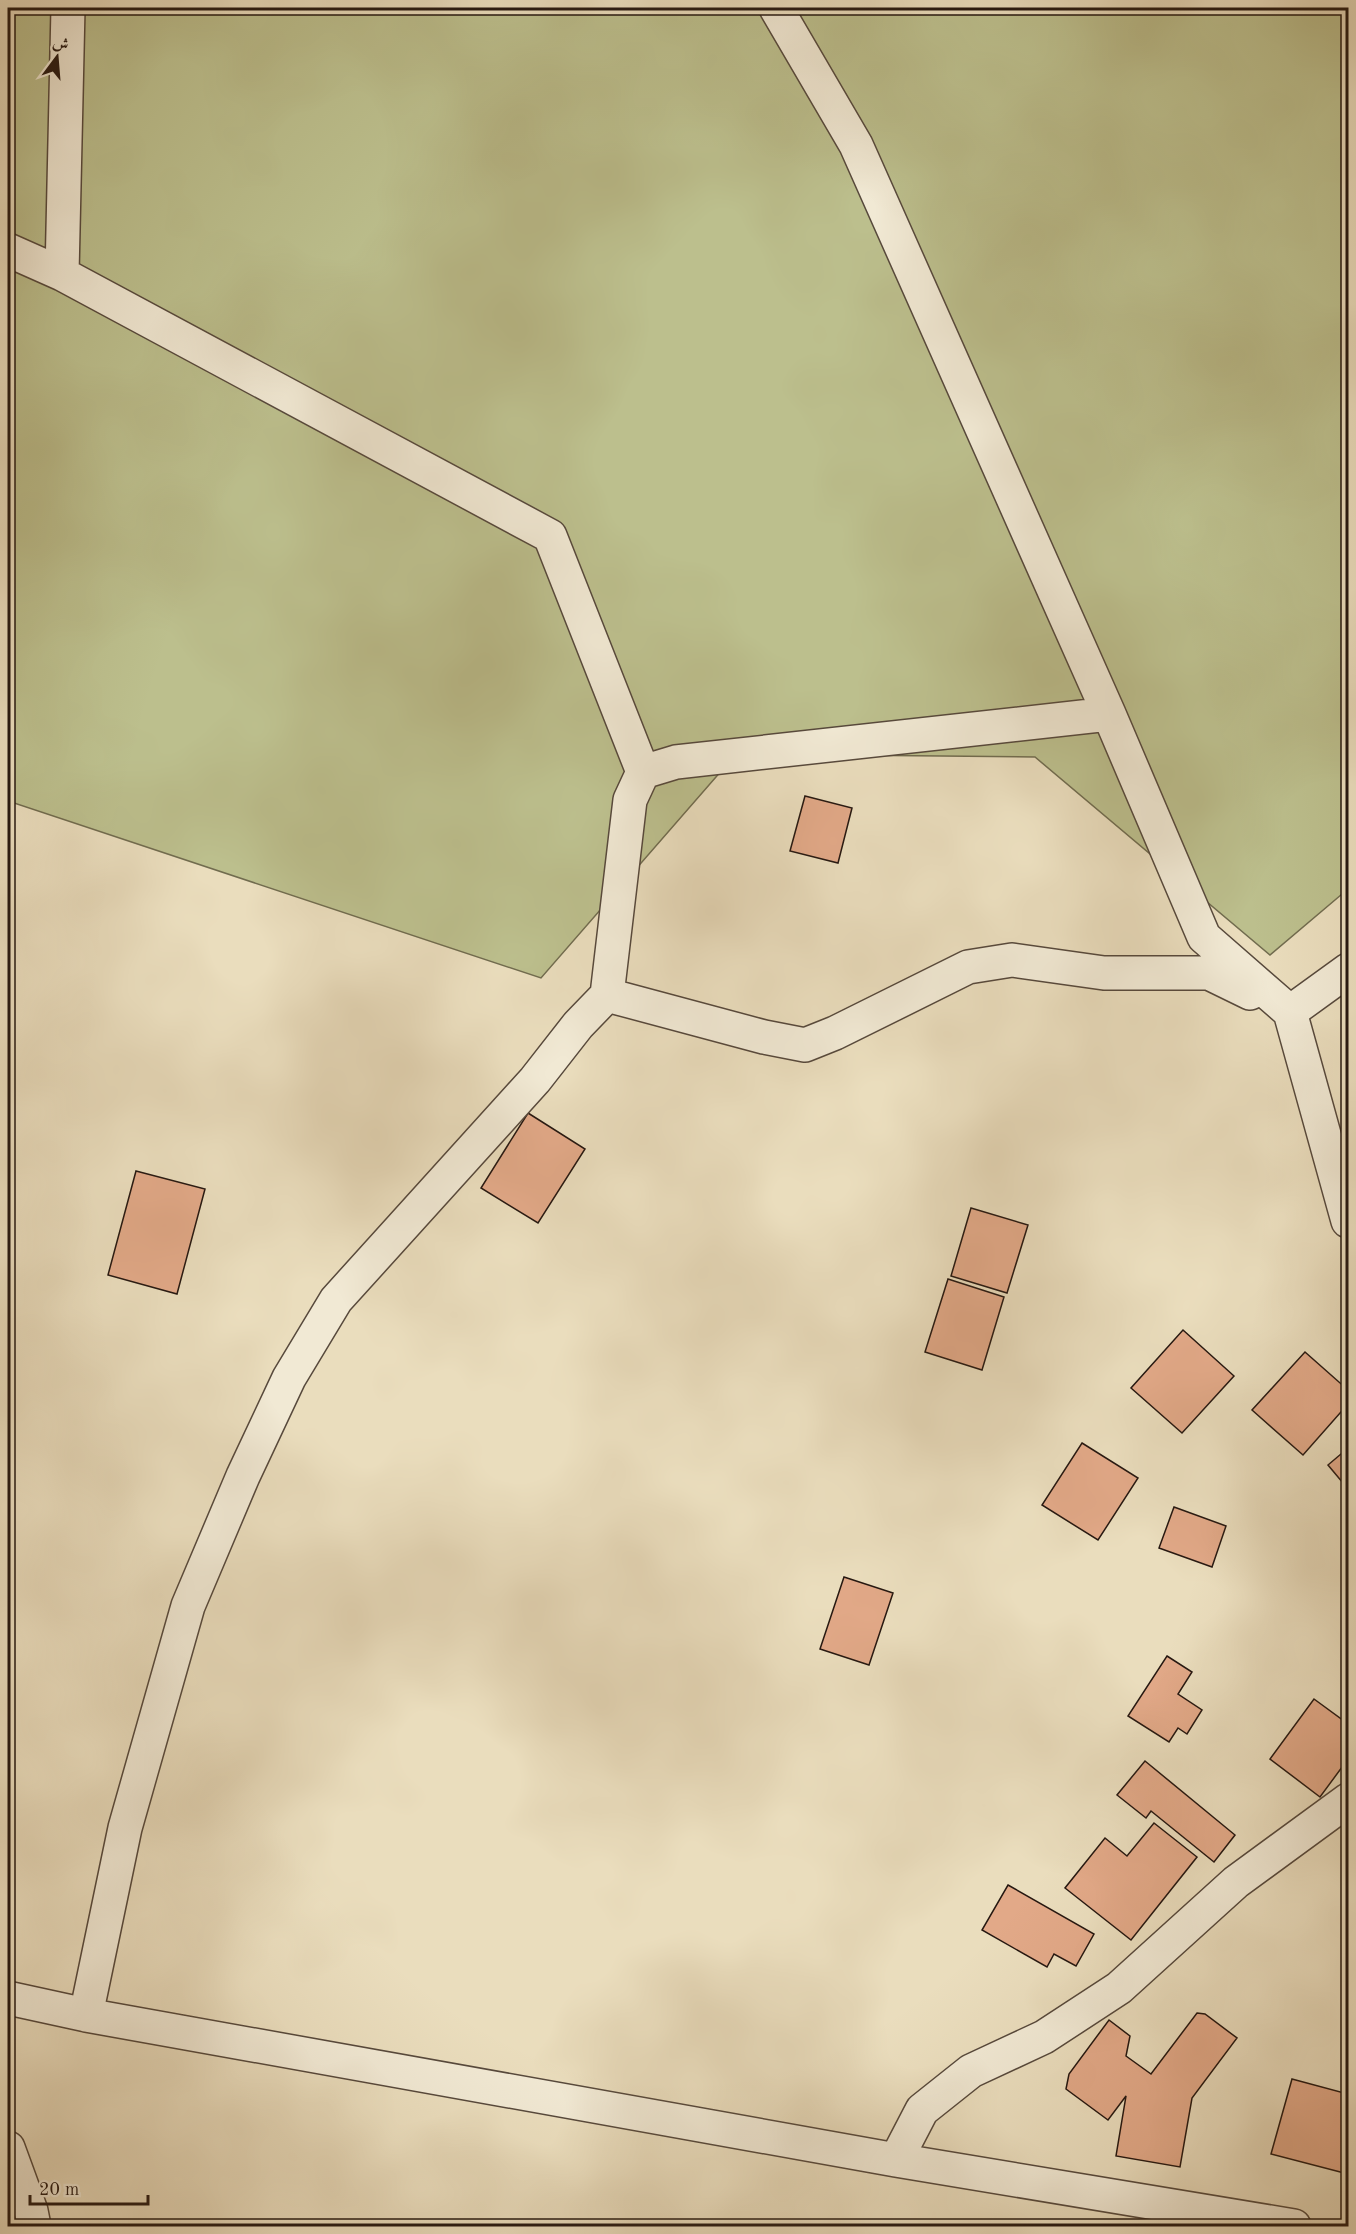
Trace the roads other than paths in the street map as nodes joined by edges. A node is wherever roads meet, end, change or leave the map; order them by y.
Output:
1 (69, 8) edge
2 (776, 8) edge
3 (8, 250) edge
4 (62, 274) junction
5 (1109, 714) junction
6 (643, 772) junction
7 (1348, 970) edge
8 (607, 994) junction
9 (1290, 1012) junction
10 (1348, 1221) edge
11 (1348, 1800) edge
12 (8, 1998) edge
13 (86, 2015) junction
14 (8, 2148) edge
15 (896, 2160) junction
16 (34, 2226) edge
17 (1294, 2226) edge

1 - 4 street
2 - 5 street
3 - 4 street
4 - 6 street
5 - 6 street
5 - 9 street
6 - 8 street
7 - 9 street
8 - 9 street
8 - 13 street
9 - 10 street
11 - 15 street
12 - 13 street
13 - 15 street
14 - 16 street
15 - 17 street

